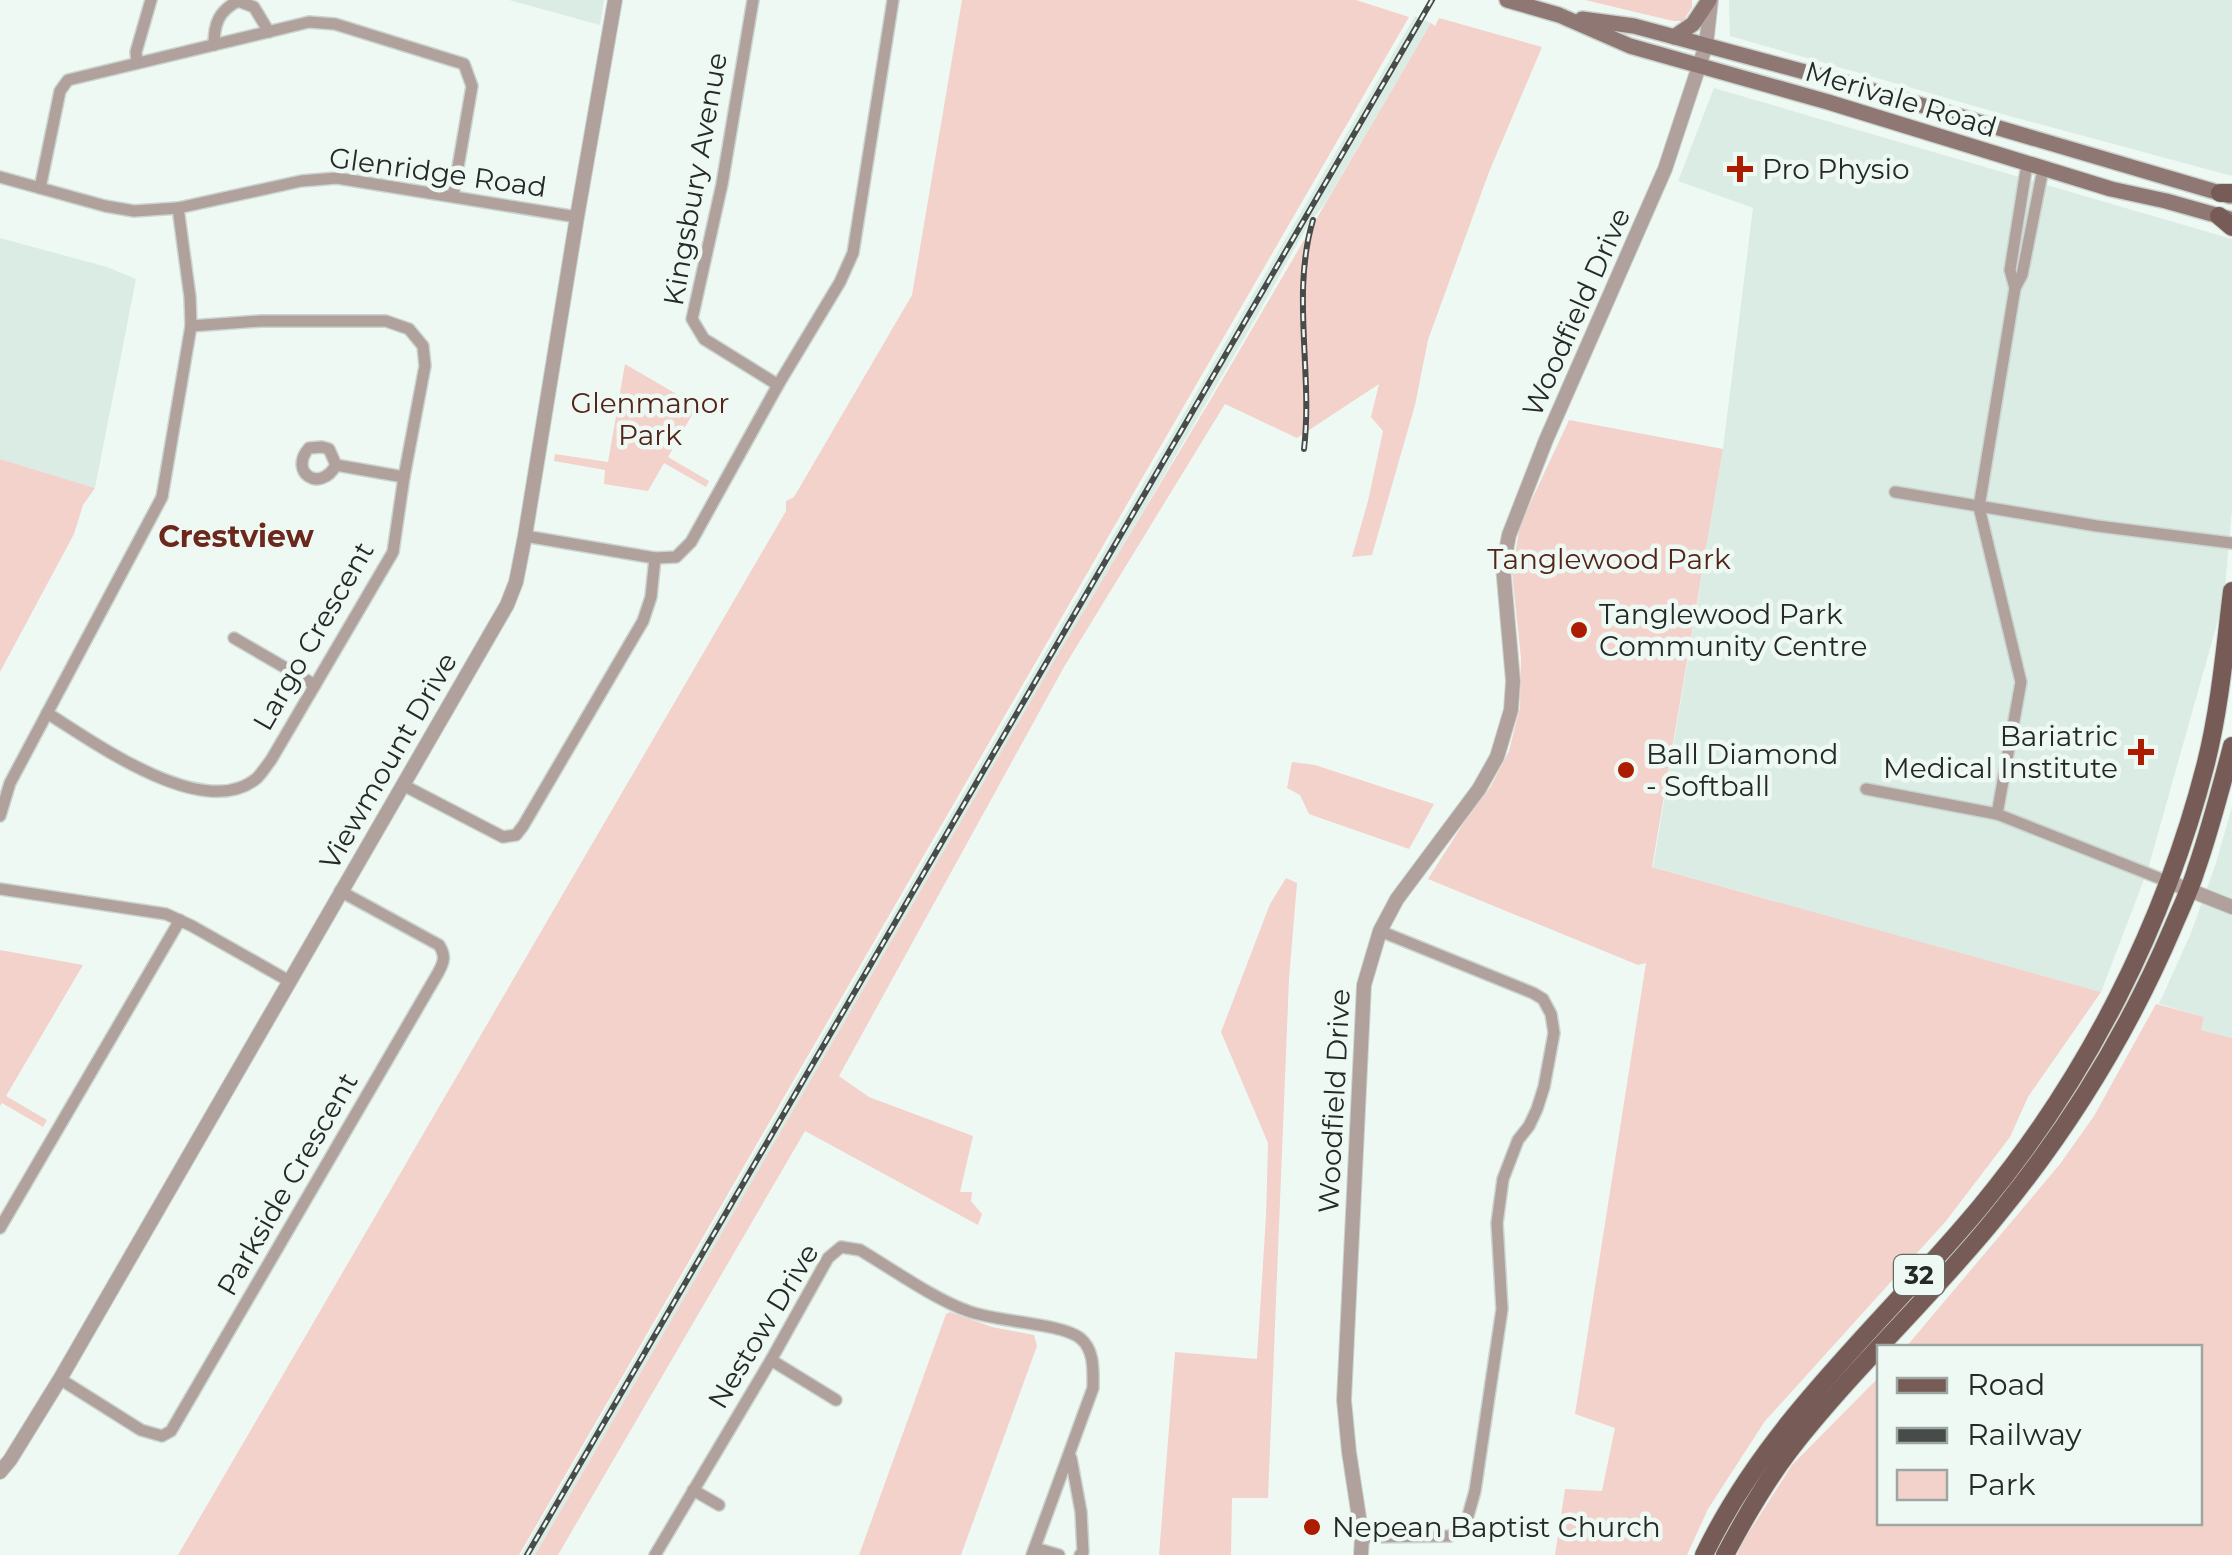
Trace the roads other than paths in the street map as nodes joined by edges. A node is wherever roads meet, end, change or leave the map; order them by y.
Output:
1 (151, 0) edge
2 (616, 0) edge
3 (753, 0) edge
4 (893, 0) edge
5 (1507, 0) edge
6 (1710, 0) edge
7 (1558, 15) junction
8 (269, 32) junction
9 (1674, 37) junction
10 (214, 44) junction
11 (1706, 46) junction
12 (136, 63) junction
13 (1699, 67) junction
14 (2035, 167) junction
15 (0, 177) edge
16 (40, 188) junction
17 (2228, 194) edge
18 (453, 196) junction
19 (178, 208) junction
20 (577, 217) junction
21 (2228, 221) edge
22 (191, 326) junction
23 (778, 385) junction
24 (336, 465) dead end
25 (404, 477) junction
26 (1895, 492) dead end
27 (1979, 507) junction
28 (525, 536) junction
29 (2232, 543) edge
30 (655, 558) junction
31 (2232, 591) edge
32 (234, 638) dead end
33 (315, 684) junction
34 (47, 714) junction
35 (2232, 746) edge
36 (403, 786) junction
37 (1866, 789) dead end
38 (1997, 814) junction
39 (0, 816) edge
40 (2168, 882) junction
41 (0, 889) edge
42 (2188, 890) junction
43 (340, 892) junction
44 (2232, 907) edge
45 (180, 920) junction
46 (1380, 931) junction
47 (289, 981) junction
48 (0, 1228) edge
49 (1881, 1345) edge
50 (1877, 1350) edge
51 (771, 1360) junction
52 (60, 1378) junction
53 (836, 1400) dead end
54 (1070, 1454) junction
55 (0, 1472) edge
56 (693, 1490) junction
57 (720, 1506) dead end
58 (1362, 1537) junction
59 (1033, 1551) edge
60 (655, 1555) edge
61 (1058, 1555) edge
62 (1080, 1555) edge
63 (1360, 1555) edge
64 (1704, 1555) edge
65 (1725, 1555) edge

1 - 12 street
2 - 20 street, Viewmount Drive
3 - 23 street, Kingsbury Avenue
4 - 23 street
5 - 7 main road, Merivale Road
6 - 9 main road
6 - 11 street, Woodfield Drive
7 - 9 main road, Merivale Road
7 - 13 main road, Merivale Road
8 - 10 street
8 - 10 street
8 - 18 street
9 - 11 main road, Merivale Road
10 - 12 street
11 - 13 street, Woodfield Drive
11 - 17 main road, Merivale Road
12 - 16 street
13 - 14 main road, Merivale Road
13 - 46 street, Woodfield Drive
14 - 21 main road, Merivale Road
14 - 27 street
15 - 16 street, Glenridge Road
16 - 19 street, Glenridge Road
18 - 19 street, Glenridge Road
18 - 20 street, Glenridge Road
19 - 22 street
20 - 28 street, Viewmount Drive
22 - 25 street, Largo Crescent
22 - 34 street
23 - 30 street
24 - 25 street
25 - 33 street, Largo Crescent
26 - 27 street
27 - 29 street
27 - 38 street
28 - 30 street
28 - 36 street, Viewmount Drive
30 - 36 street
31 - 40 main road, 32
32 - 33 street
33 - 34 street, Largo Crescent
34 - 39 street
35 - 42 main road, 32
36 - 43 street, Viewmount Drive
37 - 38 street
38 - 40 street
40 - 42 street
40 - 64 main road, 32
41 - 45 street
42 - 44 street
42 - 49 main road, 32
43 - 47 street, Viewmount Drive
43 - 52 street, Parkside Crescent
45 - 47 street
45 - 48 street
46 - 58 street, Woodfield Drive
46 - 58 street
47 - 52 street, Viewmount Drive
50 - 65 main road, 32
51 - 53 street
51 - 54 street, Nestow Drive
51 - 56 street, Nestow Drive
52 - 55 street, Viewmount Drive
54 - 59 street, Nestow Drive
54 - 62 street, Nestow Drive
56 - 57 street
56 - 60 street, Nestow Drive
58 - 63 street, Woodfield Drive
59 - 61 street, Nestow Drive

